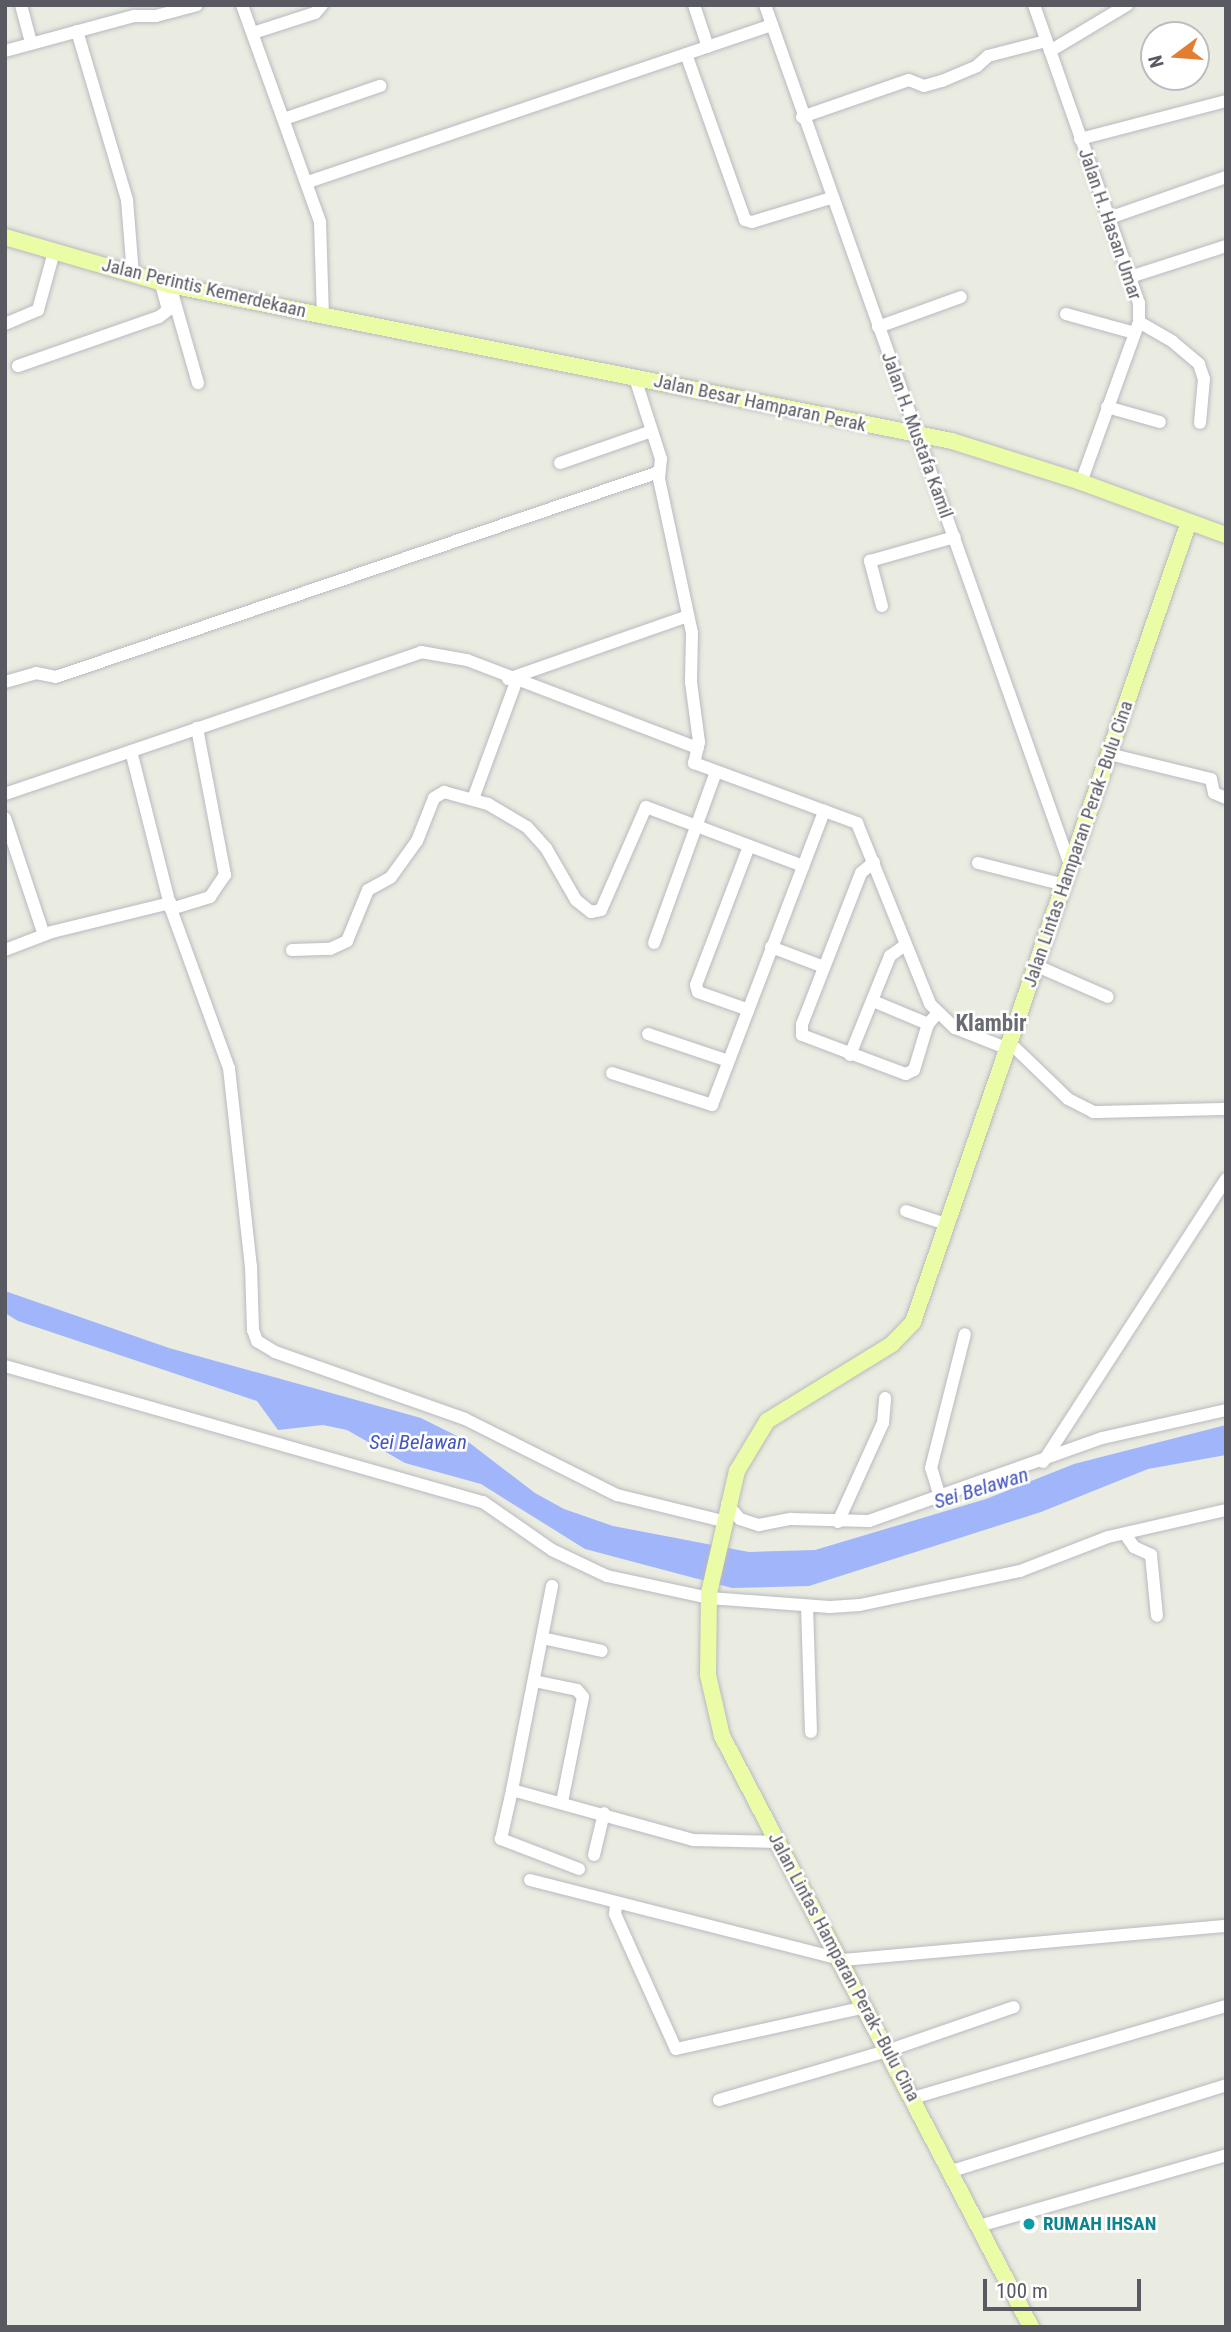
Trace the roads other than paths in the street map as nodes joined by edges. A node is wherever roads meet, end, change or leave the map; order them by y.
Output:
1 (21, 5) edge
2 (197, 5) edge
3 (243, 5) edge
4 (322, 5) edge
5 (694, 5) edge
6 (765, 5) edge
7 (1034, 5) edge
8 (1128, 5) edge
9 (772, 25) junction
10 (77, 31) junction
11 (253, 33) junction
12 (32, 43) junction
13 (1048, 46) junction
14 (708, 47) junction
15 (5, 51) edge
16 (687, 54) junction
17 (380, 86) dead end
18 (1226, 101) edge
19 (803, 117) junction
20 (284, 119) junction
21 (1080, 139) junction
22 (1226, 177) edge
23 (308, 182) junction
24 (831, 198) junction
25 (1109, 218) junction
26 (5, 237) edge
27 (1226, 246) edge
28 (54, 252) junction
29 (133, 275) junction
30 (1130, 276) junction
31 (166, 284) junction
32 (961, 297) dead end
33 (1066, 314) dead end
34 (323, 315) junction
35 (5, 324) edge
36 (878, 327) junction
37 (1135, 327) junction
38 (18, 366) dead end
39 (635, 378) junction
40 (198, 383) dead end
41 (1107, 407) junction
42 (1160, 422) dead end
43 (1200, 423) dead end
44 (652, 431) junction
45 (916, 434) junction
46 (560, 463) dead end
47 (659, 472) junction
48 (1081, 482) junction
49 (1189, 522) junction
50 (1226, 535) edge
51 (955, 537) junction
52 (882, 606) dead end
53 (688, 616) junction
54 (512, 680) junction
55 (5, 682) edge
56 (197, 728) junction
57 (698, 748) junction
58 (131, 751) junction
59 (1110, 754) junction
60 (716, 772) junction
61 (5, 794) edge
62 (1226, 798) edge
63 (473, 799) junction
64 (824, 811) junction
65 (5, 818) edge
66 (696, 824) junction
67 (748, 846) junction
68 (874, 863) junction
69 (978, 863) dead end
70 (1070, 864) junction
71 (803, 866) junction
72 (1065, 885) junction
73 (171, 906) junction
74 (44, 935) junction
75 (653, 943) dead end
76 (904, 946) junction
77 (771, 947) junction
78 (5, 950) edge
79 (292, 950) dead end
80 (1037, 966) junction
81 (824, 967) junction
82 (1108, 997) dead end
83 (873, 1001) junction
84 (746, 1009) junction
85 (933, 1019) junction
86 (648, 1034) dead end
87 (1007, 1045) junction
88 (850, 1055) junction
89 (728, 1061) junction
90 (612, 1073) dead end
91 (1226, 1109) edge
92 (1226, 1179) edge
93 (906, 1211) dead end
94 (946, 1224) junction
95 (965, 1334) dead end
96 (5, 1366) edge
97 (885, 1398) dead end
98 (1226, 1410) edge
99 (1043, 1462) junction
100 (940, 1497) junction
101 (727, 1504) junction
102 (1226, 1510) edge
103 (838, 1522) junction
104 (722, 1525) junction
105 (1125, 1534) junction
106 (552, 1586) dead end
107 (709, 1596) junction
108 (807, 1606) junction
109 (1157, 1616) dead end
110 (542, 1638) junction
111 (602, 1651) dead end
112 (534, 1681) junction
113 (811, 1732) dead end
114 (512, 1790) junction
115 (562, 1802) junction
116 (604, 1813) junction
117 (780, 1842) junction
118 (594, 1855) dead end
119 (579, 1869) dead end
120 (530, 1880) dead end
121 (616, 1905) junction
122 (1226, 1926) edge
123 (843, 1960) junction
124 (1226, 2006) edge
125 (866, 2007) junction
126 (1014, 2007) dead end
127 (887, 2051) junction
128 (1226, 2085) edge
129 (913, 2098) junction
130 (719, 2100) dead end
131 (1226, 2155) edge
132 (951, 2171) junction
133 (979, 2225) junction
134 (1031, 2327) edge

1 - 12 street
2 - 10 street
3 - 11 street
4 - 11 street
5 - 14 street
6 - 9 street, Jalan H. Mustafa Kamil
7 - 13 street, Jalan H. Hasan Umar
8 - 13 street
9 - 14 street
9 - 19 street, Jalan H. Mustafa Kamil
10 - 12 street
10 - 29 street
11 - 20 street
12 - 15 street
13 - 19 street
13 - 21 street, Jalan H. Hasan Umar
14 - 16 street
16 - 23 street
16 - 24 street
17 - 20 street
18 - 21 street
19 - 24 street, Jalan H. Mustafa Kamil
20 - 23 street
21 - 25 street, Jalan H. Hasan Umar
22 - 25 street
23 - 34 street
24 - 36 street, Jalan H. Mustafa Kamil
25 - 30 street, Jalan H. Hasan Umar
26 - 28 main road, Jalan Perintis Kemerdekaan
27 - 30 street
28 - 29 main road, Jalan Perintis Kemerdekaan
28 - 35 street
29 - 31 main road, Jalan Perintis Kemerdekaan
30 - 37 street, Jalan H. Hasan Umar
31 - 34 main road, Jalan Perintis Kemerdekaan
31 - 38 street
31 - 40 street
32 - 36 street
33 - 37 street
34 - 39 main road, Jalan Besar Hamparan Perak
36 - 45 street, Jalan H. Mustafa Kamil
37 - 41 street, Jalan H. Hasan Umar
37 - 43 street
39 - 44 street
39 - 45 main road, Jalan Besar Hamparan Perak
41 - 42 street
41 - 48 street, Jalan H. Hasan Umar
44 - 46 street
44 - 47 street
45 - 48 main road, Jalan Besar Hamparan Perak
45 - 51 street, Jalan H. Mustafa Kamil
47 - 53 street
47 - 55 street
48 - 49 main road, Jalan Besar Hamparan Perak
49 - 50 main road, Jalan Besar Hamparan Perak
49 - 59 main road, Jalan Lintas Hamparan Perak–Bulu Cina
51 - 52 street
51 - 70 street, Jalan H. Mustafa Kamil
53 - 54 street
53 - 57 street
54 - 56 street
54 - 57 street
54 - 63 street
56 - 58 street
56 - 73 street
57 - 60 street
58 - 61 street
58 - 73 street
59 - 62 street
59 - 70 main road, Jalan Lintas Hamparan Perak–Bulu Cina
60 - 64 street
60 - 66 street
63 - 66 street
63 - 79 street
64 - 68 street
64 - 71 street
65 - 74 street
66 - 67 street
66 - 75 street
67 - 71 street
67 - 84 street
68 - 76 street
68 - 81 street
69 - 72 street
70 - 72 main road, Jalan Lintas Hamparan Perak–Bulu Cina
71 - 77 street
72 - 80 main road, Jalan Lintas Hamparan Perak–Bulu Cina
73 - 74 street
73 - 104 street
74 - 78 street
76 - 83 street
76 - 85 street
77 - 81 street
77 - 84 street
80 - 82 street
80 - 87 main road, Jalan Lintas Hamparan Perak–Bulu Cina
81 - 88 street
83 - 85 street
83 - 88 street
84 - 89 street
85 - 87 street
85 - 88 street
86 - 89 street
87 - 91 street
87 - 94 main road, Jalan Lintas Hamparan Perak–Bulu Cina
89 - 90 street
92 - 99 street
93 - 94 street
94 - 101 main road, Jalan Lintas Hamparan Perak–Bulu Cina
95 - 100 street
96 - 107 street
97 - 103 street
98 - 99 street
99 - 100 street
100 - 103 street
101 - 103 street
101 - 104 main road, Jalan Lintas Hamparan Perak–Bulu Cina
102 - 105 street
104 - 107 main road, Jalan Lintas Hamparan Perak–Bulu Cina
105 - 108 street
105 - 109 street
106 - 110 street
107 - 108 street
107 - 117 main road, Jalan Lintas Hamparan Perak–Bulu Cina
108 - 113 street
110 - 111 street
110 - 112 street
112 - 114 street
112 - 115 street
114 - 115 street
114 - 119 street
115 - 116 street
116 - 117 street
116 - 118 street
117 - 123 main road, Jalan Lintas Hamparan Perak–Bulu Cina
120 - 121 street
121 - 123 street
121 - 125 street
122 - 123 street
123 - 125 main road, Jalan Lintas Hamparan Perak–Bulu Cina
124 - 129 street
125 - 127 main road, Jalan Lintas Hamparan Perak–Bulu Cina
126 - 127 street
127 - 129 main road, Jalan Lintas Hamparan Perak–Bulu Cina
127 - 130 street
128 - 132 street
129 - 132 main road, Jalan Lintas Hamparan Perak–Bulu Cina
131 - 133 street
132 - 133 main road, Jalan Lintas Hamparan Perak–Bulu Cina
133 - 134 main road, Jalan Lintas Hamparan Perak–Bulu Cina

